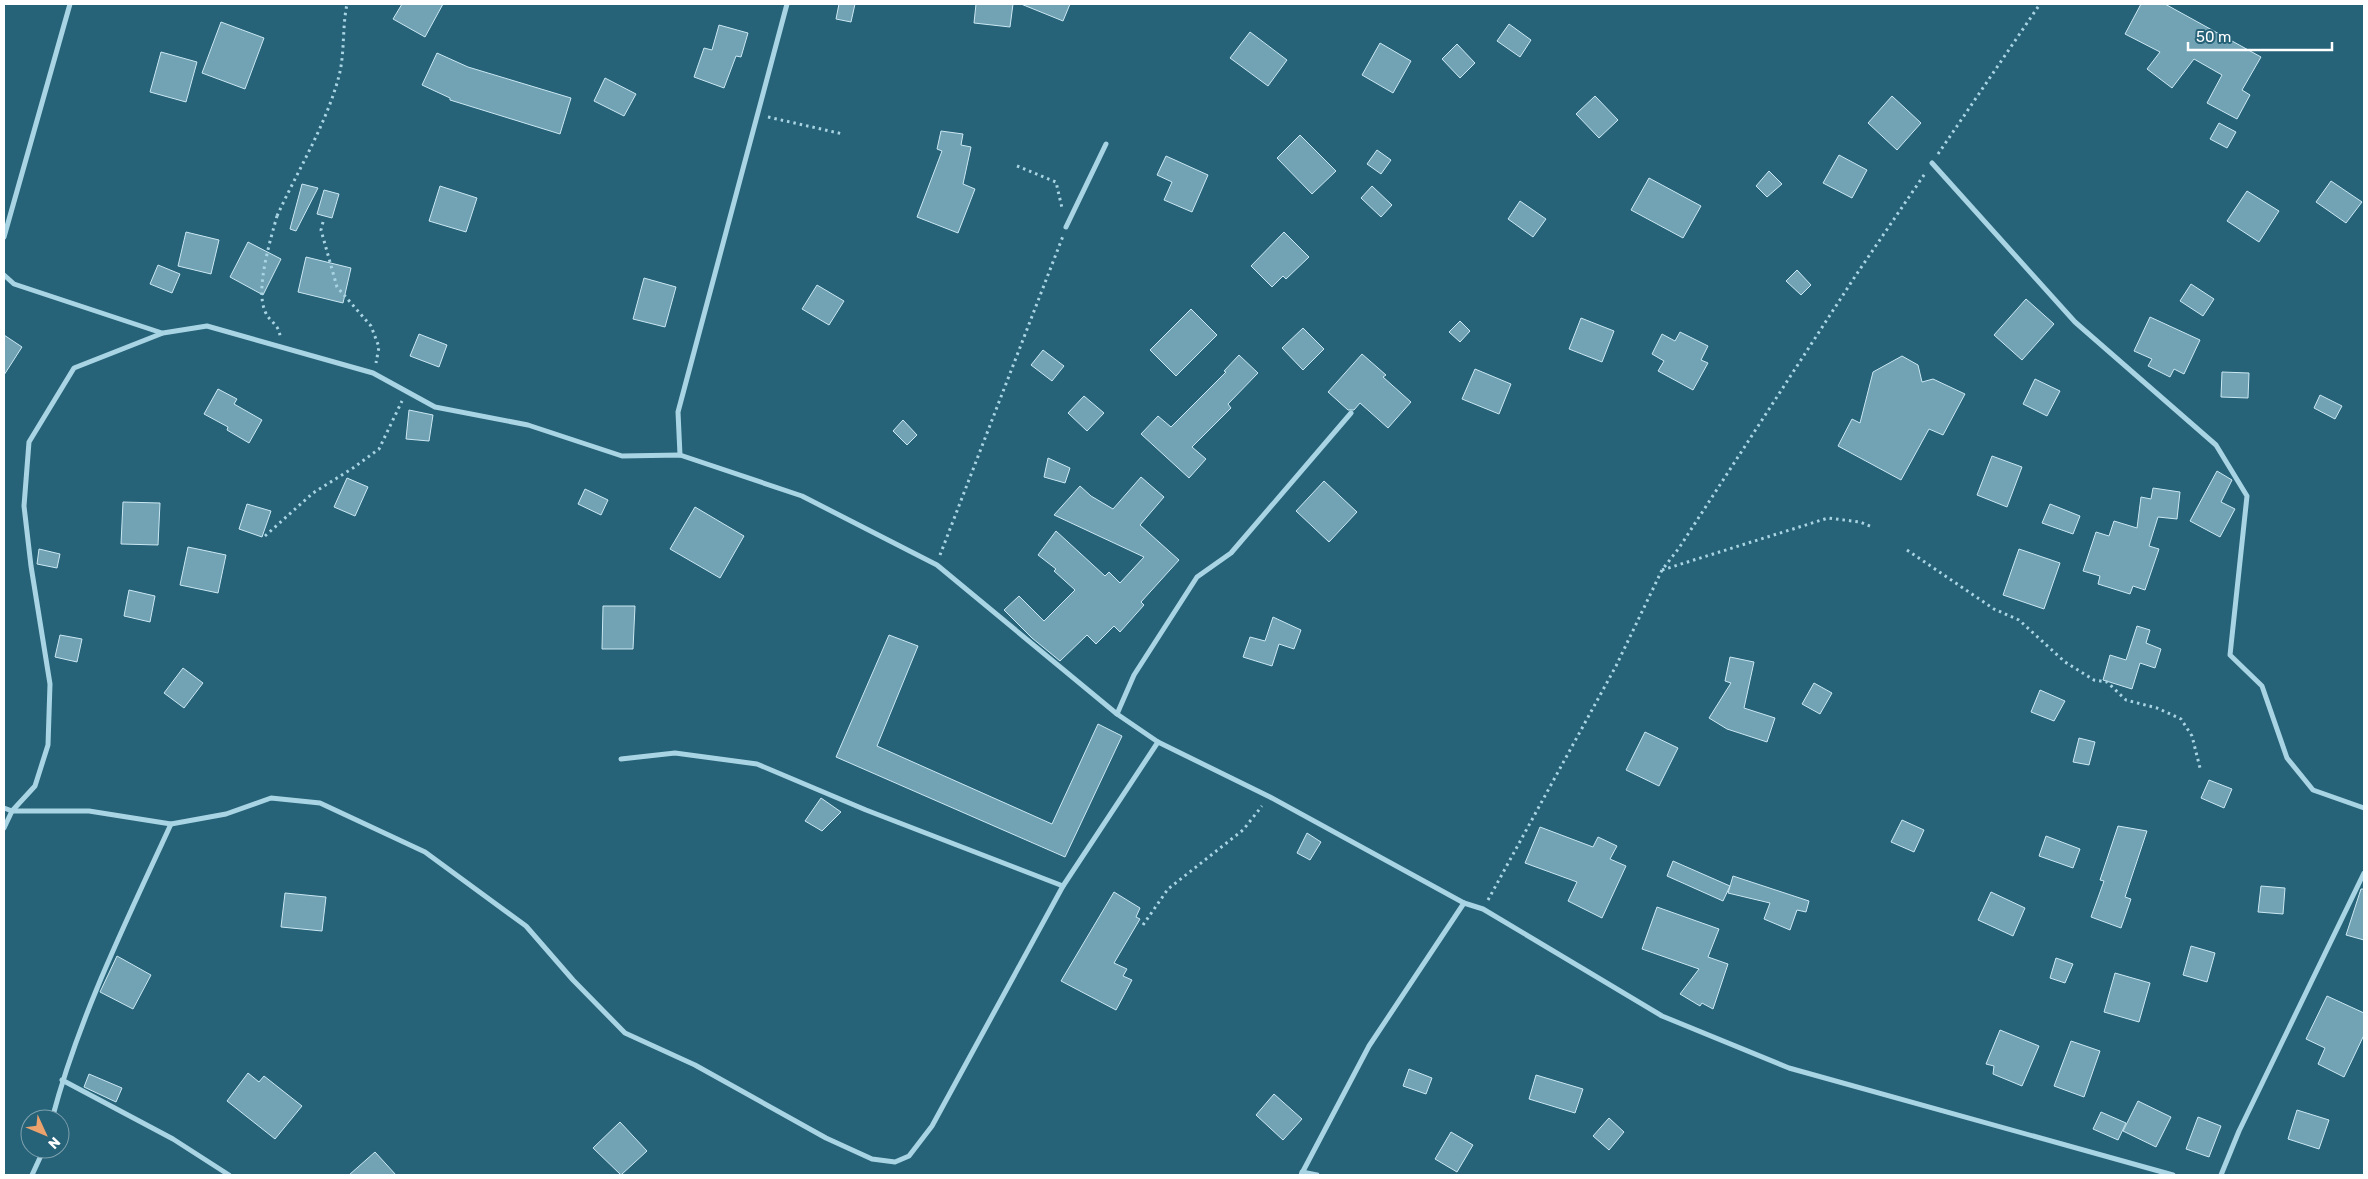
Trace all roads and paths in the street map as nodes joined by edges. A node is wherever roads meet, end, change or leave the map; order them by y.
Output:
1 (70, 4) edge
2 (347, 4) edge
3 (787, 4) edge
4 (2040, 4) edge
5 (757, 115) junction
6 (843, 134) dead end
7 (1106, 144) dead end
8 (1932, 163) junction
9 (1018, 166) dead end
10 (323, 222) dead end
11 (1066, 227) junction
12 (4, 237) edge
13 (4, 275) edge
14 (163, 333) junction
15 (281, 347) junction
16 (373, 373) junction
17 (407, 392) junction
18 (1351, 413) dead end
19 (680, 455) junction
20 (1872, 527) dead end
21 (265, 536) dead end
22 (1907, 550) dead end
23 (937, 564) junction
24 (1662, 570) junction
25 (1117, 714) junction
26 (1158, 742) junction
27 (621, 759) dead end
28 (2200, 768) dead end
29 (1270, 797) junction
30 (4, 808) edge
31 (2364, 808) edge
32 (12, 811) junction
33 (171, 824) junction
34 (4, 828) edge
35 (2364, 873) edge
36 (1063, 886) junction
37 (1464, 903) junction
38 (1483, 909) junction
39 (1144, 925) dead end
40 (62, 1080) junction
41 (55, 1109) edge
42 (39, 1159) edge
43 (1301, 1174) edge
44 (32, 1175) edge
45 (228, 1175) edge
46 (1317, 1175) edge
47 (2173, 1175) edge
48 (2221, 1175) edge

1 - 12 street
2 - 15 path
3 - 5 street
4 - 8 path
5 - 6 path
5 - 19 street
7 - 11 street
8 - 24 path
8 - 31 street
9 - 11 path
10 - 16 path
11 - 23 path
13 - 14 street
14 - 15 street
14 - 32 street
15 - 16 street
16 - 17 street
17 - 19 street
17 - 21 path
18 - 25 street
19 - 23 street
20 - 24 path
22 - 28 path
23 - 25 street
24 - 38 path
25 - 26 street
26 - 29 street
26 - 36 street
27 - 36 street
29 - 37 street
29 - 39 path
30 - 32 street
32 - 33 street
32 - 34 street
33 - 36 street
33 - 40 street
35 - 48 street
37 - 38 street
37 - 43 street
38 - 47 street
40 - 41 street
40 - 45 street
42 - 44 street
43 - 46 street

